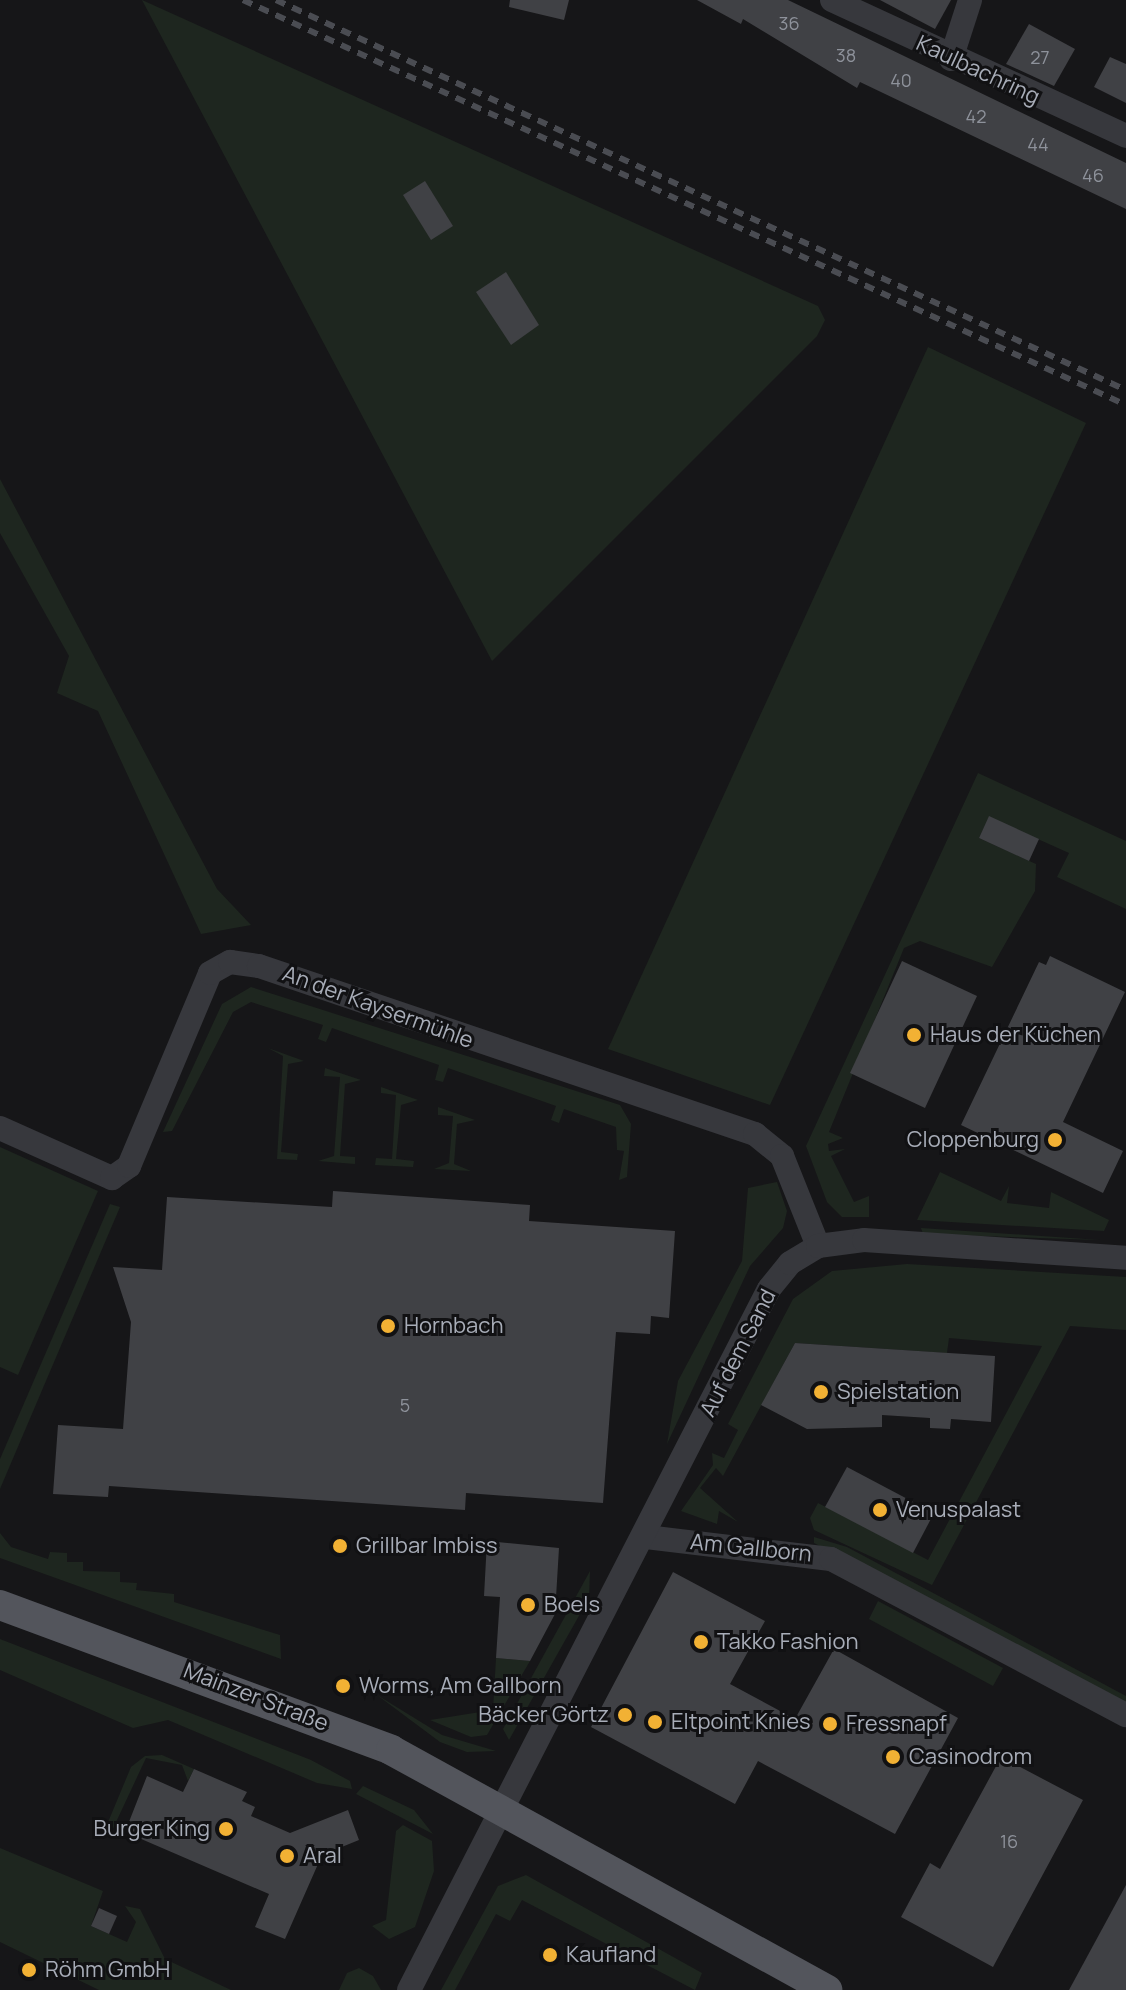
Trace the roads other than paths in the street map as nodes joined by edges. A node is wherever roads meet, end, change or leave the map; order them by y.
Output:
1 (832, 0) edge
2 (970, 0) edge
3 (951, 59) junction
4 (1126, 136) edge
5 (0, 1128) edge
6 (818, 1246) junction
7 (1126, 1258) edge
8 (646, 1537) junction
9 (0, 1605) edge
10 (1126, 1715) edge
11 (502, 1811) junction
12 (409, 1990) edge
13 (827, 1990) edge

1 - 3 street, Kaulbachring
2 - 3 street
3 - 4 street, Kaulbachring
5 - 6 street, An der Kaysermühle
6 - 7 street, Auf dem Sand
6 - 8 street, Auf dem Sand
8 - 10 street, Am Gallborn
8 - 11 street
9 - 11 main road, Mainzer Straße
11 - 12 street
11 - 13 main road, Mainzer Straße

